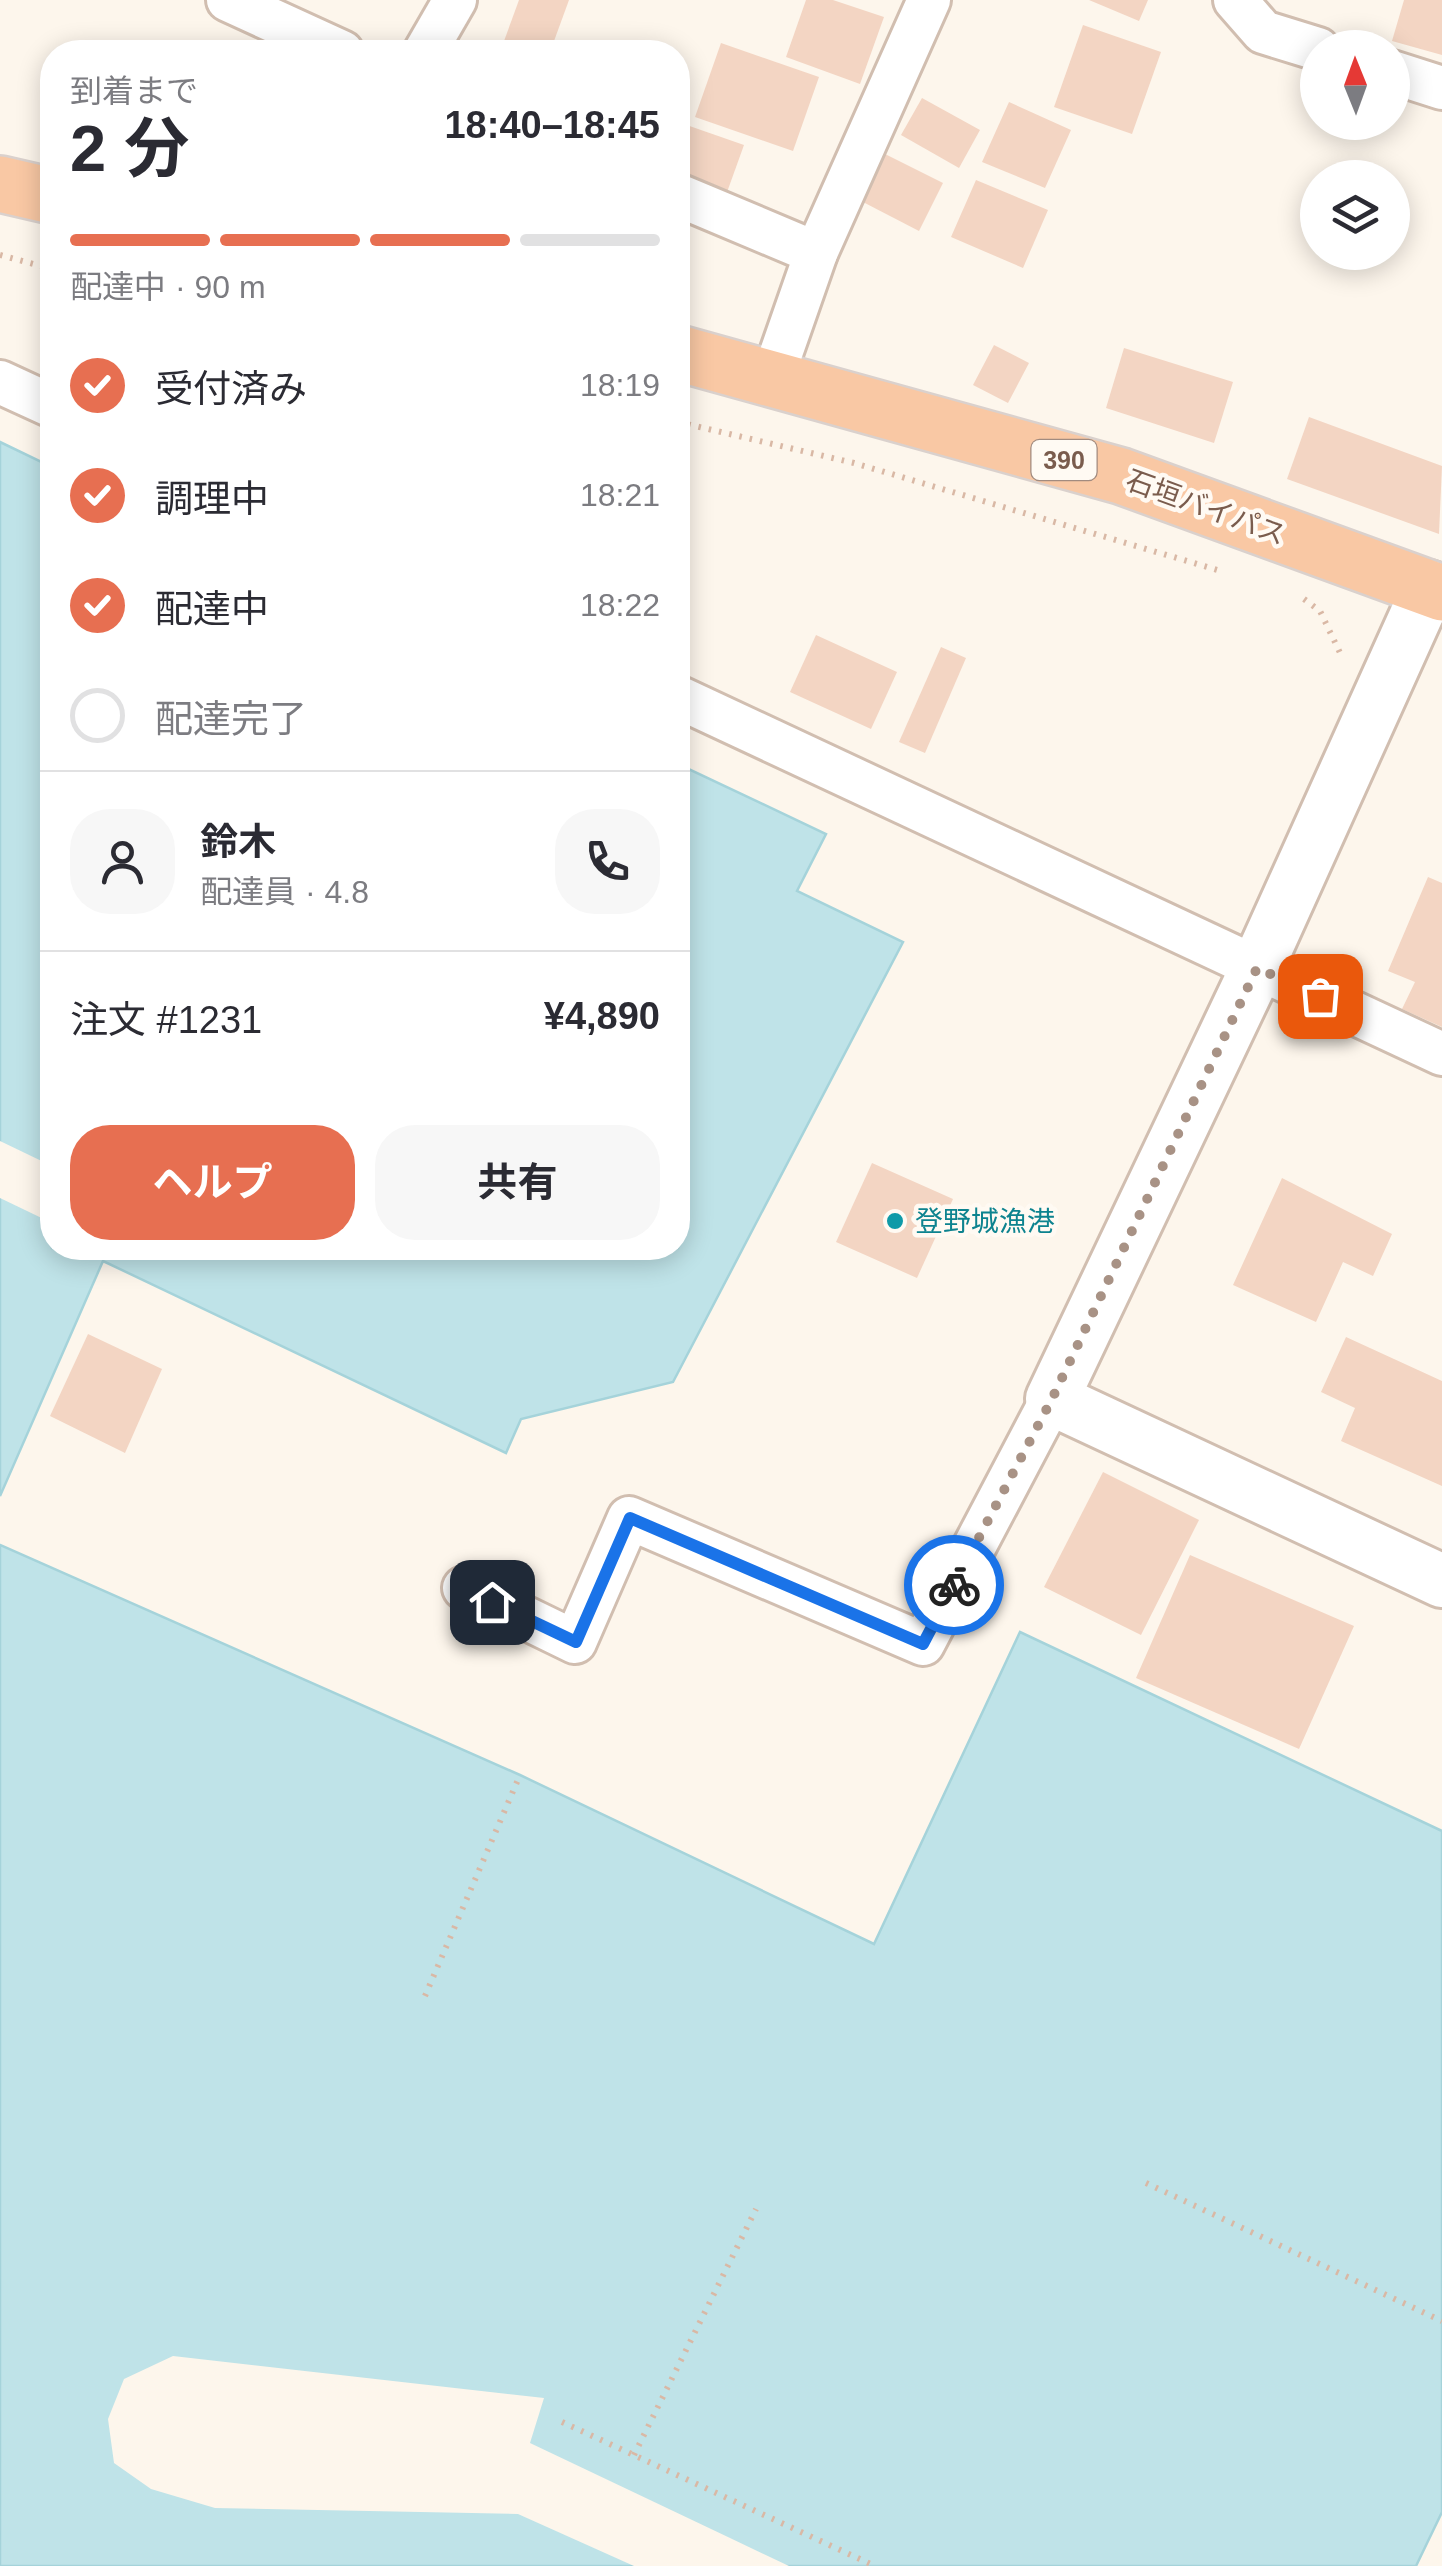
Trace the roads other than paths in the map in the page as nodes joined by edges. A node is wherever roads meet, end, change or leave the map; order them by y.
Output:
1 (228, 0) edge
2 (456, 0) edge
3 (929, 0) edge
4 (1235, 0) edge
5 (316, 40) edge
6 (433, 40) edge
7 (1300, 43) edge
8 (1410, 78) edge
9 (1442, 88) edge
10 (0, 184) edge
11 (40, 193) edge
12 (690, 200) edge
13 (816, 253) junction
14 (690, 356) edge
15 (772, 379) junction
16 (0, 382) edge
17 (40, 400) edge
18 (1438, 579) edge
19 (690, 702) edge
20 (1257, 968) junction
21 (1442, 1054) edge
22 (1052, 1399) junction
23 (1442, 1580) edge
24 (464, 1588) dead end

1 - 5 street
2 - 6 street
3 - 13 street
4 - 7 street
8 - 9 street
10 - 11 highway
12 - 13 street
13 - 15 street
14 - 15 highway, 石垣バイパス / 390
15 - 18 highway, 石垣バイパス / 390
16 - 17 street
18 - 20 street
19 - 20 street
20 - 21 street
20 - 22 street
22 - 23 street
22 - 24 street

